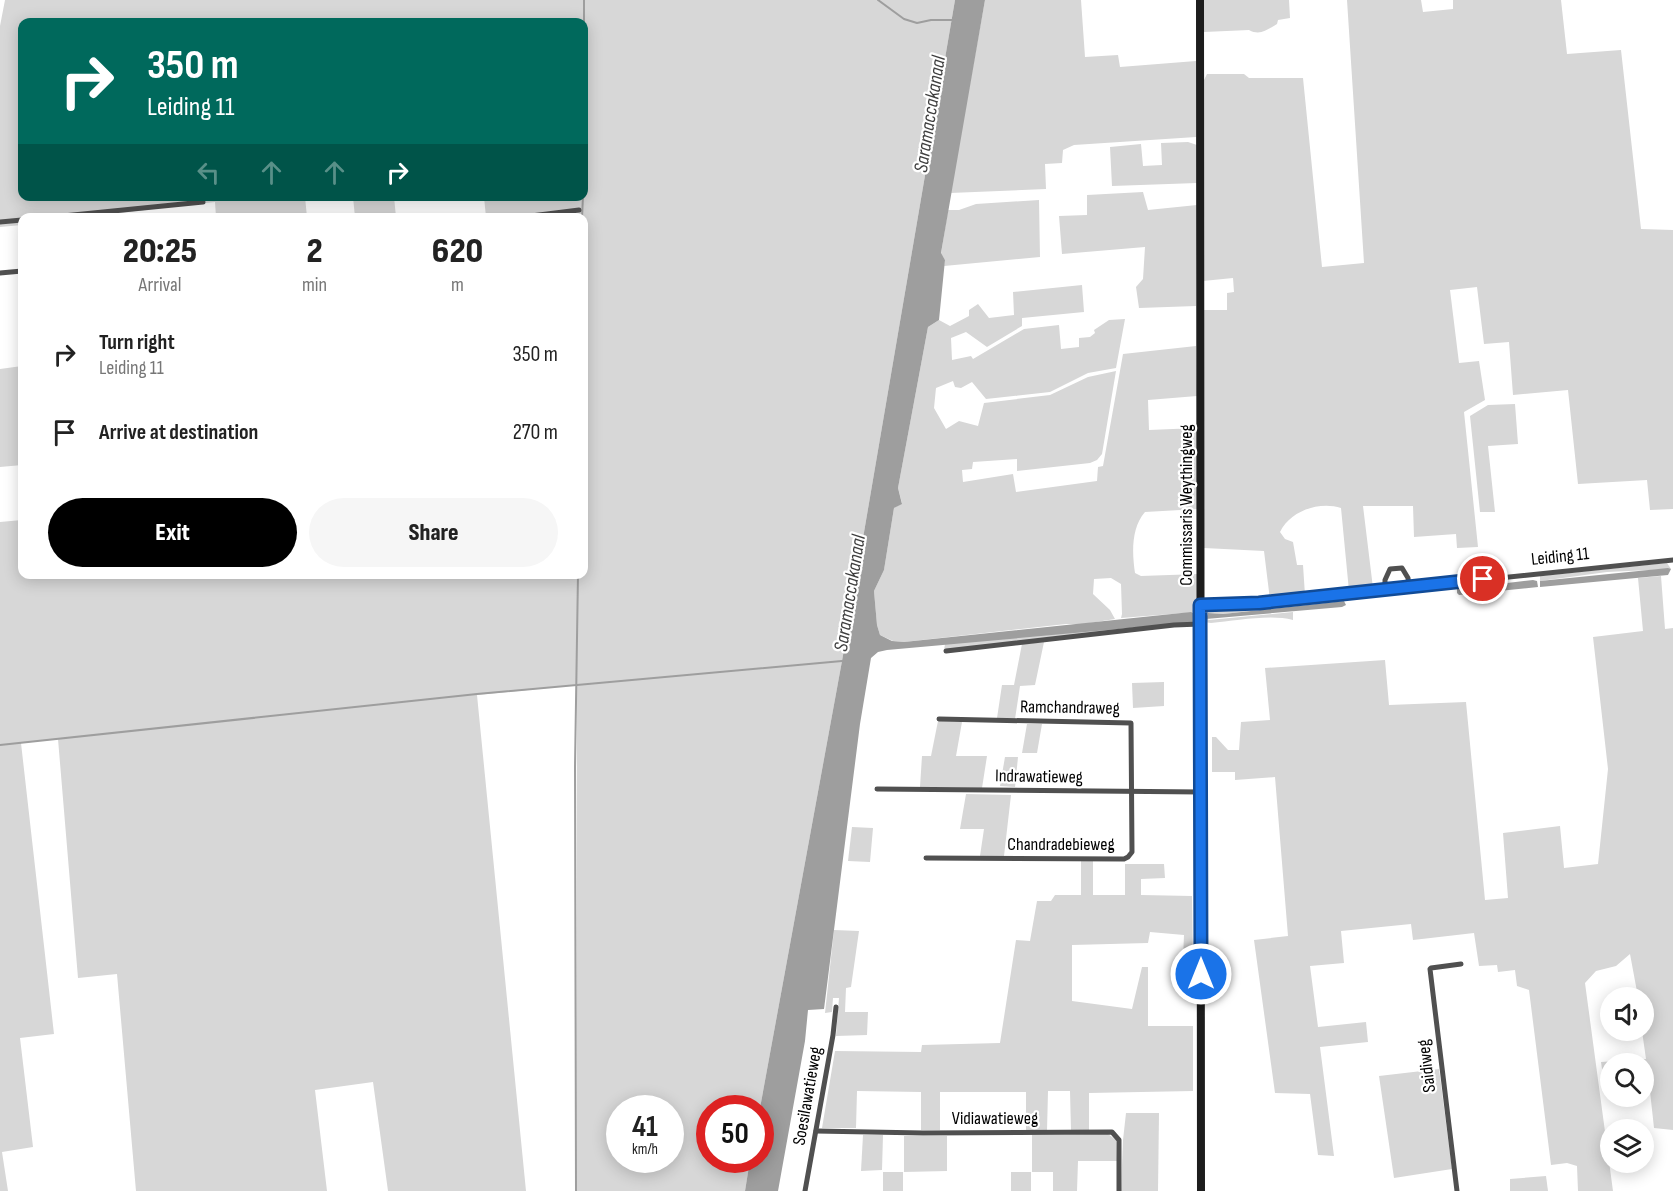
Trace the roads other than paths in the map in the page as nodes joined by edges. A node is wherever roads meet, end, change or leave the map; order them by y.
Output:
1 (1200, 0) edge
2 (203, 201) dead end
3 (579, 210) dead end
4 (91, 213) edge
5 (555, 213) edge
6 (18, 220) edge
7 (0, 222) edge
8 (18, 271) edge
9 (0, 273) edge
10 (1673, 560) edge
11 (1409, 587) junction
12 (1385, 590) junction
13 (1200, 608) junction
14 (1200, 622) junction
15 (946, 651) dead end
16 (939, 719) dead end
17 (877, 789) dead end
18 (1131, 792) junction
19 (1201, 792) junction
20 (926, 858) dead end
21 (1461, 964) dead end
22 (836, 1007) dead end
23 (816, 1131) junction
24 (805, 1191) edge
25 (1119, 1191) edge
26 (1201, 1191) edge
27 (1457, 1191) edge

1 - 13 main road, Commissaris Weythingweg
2 - 4 street
3 - 5 street
6 - 7 street
8 - 9 street
10 - 11 street, Leiding 11
11 - 12 street, Leiding 11
11 - 12 street
12 - 13 street, Leiding 11
13 - 14 main road, Commissaris Weythingweg
14 - 15 street
14 - 19 main road, Commissaris Weythingweg
16 - 18 street, Ramchandraweg
17 - 18 street, Indrawatieweg
18 - 19 street, Indrawatieweg
18 - 20 street, Chandradebieweg
19 - 26 main road, Commissaris Weythingweg
21 - 27 street, Saidiweg
22 - 23 street, Soesilawatieweg
23 - 24 street, Soesilawatieweg
23 - 25 street, Vidiawatieweg

